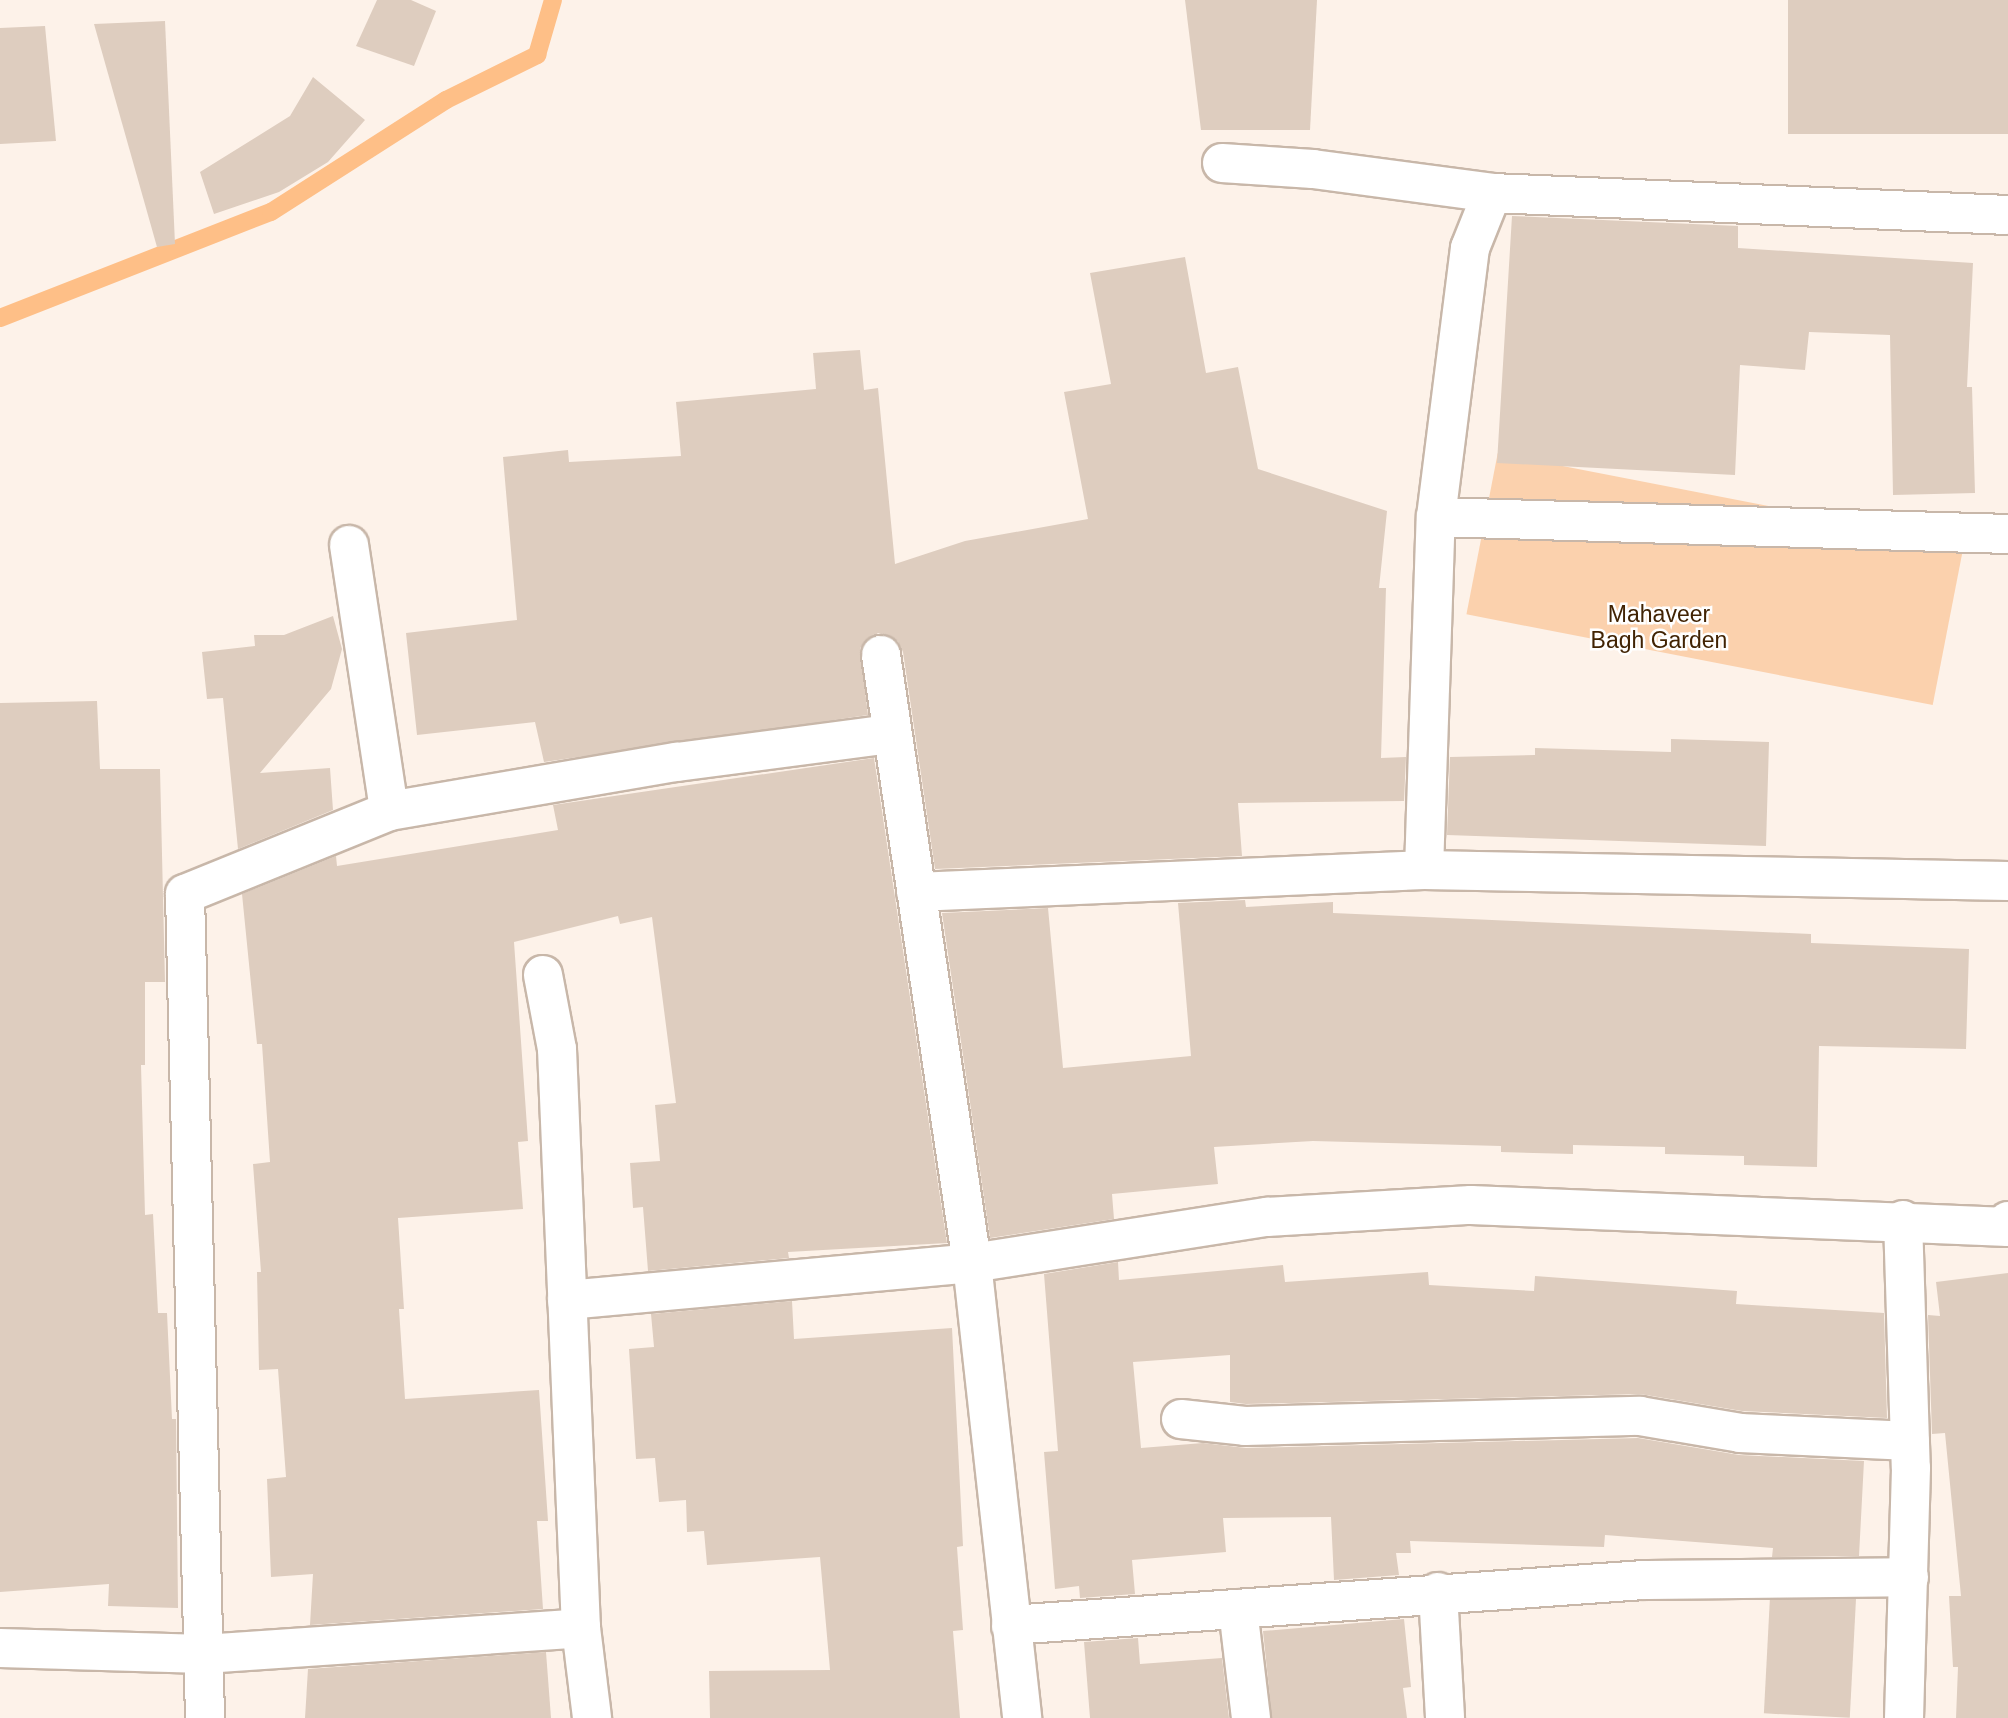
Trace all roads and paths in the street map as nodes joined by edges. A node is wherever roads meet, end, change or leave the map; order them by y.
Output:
1 (1222, 163) dead end
2 (1492, 193) junction
3 (2008, 215) edge
4 (1436, 517) junction
5 (2008, 534) edge
6 (349, 545) dead end
7 (881, 655) dead end
8 (891, 734) junction
9 (389, 811) junction
10 (1423, 870) junction
11 (2008, 881) edge
12 (916, 892) junction
13 (543, 975) dead end
14 (1903, 1220) junction
15 (2008, 1221) edge
16 (972, 1263) junction
17 (568, 1300) junction
18 (1181, 1419) dead end
19 (1910, 1440) junction
20 (1909, 1577) junction
21 (1438, 1592) junction
22 (1238, 1609) junction
23 (1011, 1625) junction
24 (581, 1628) junction
25 (0, 1648) edge
26 (204, 1654) junction
27 (205, 1718) edge
28 (592, 1718) edge
29 (1022, 1718) edge
30 (1251, 1718) edge
31 (1445, 1718) edge
32 (1904, 1718) edge

1 - 2 street
2 - 3 street
2 - 4 street
4 - 5 street
4 - 10 street
6 - 9 street
7 - 8 street
8 - 9 street
8 - 12 street
9 - 26 street
10 - 11 street
10 - 12 street
12 - 16 street
13 - 17 street
14 - 15 street
14 - 16 street
14 - 19 street
16 - 17 street
16 - 23 street
17 - 24 street
18 - 19 street
19 - 20 street
20 - 21 street
20 - 32 street
21 - 22 street
21 - 31 street
22 - 23 street
22 - 30 street
23 - 29 street
24 - 26 street
24 - 28 street
25 - 26 street
26 - 27 street

